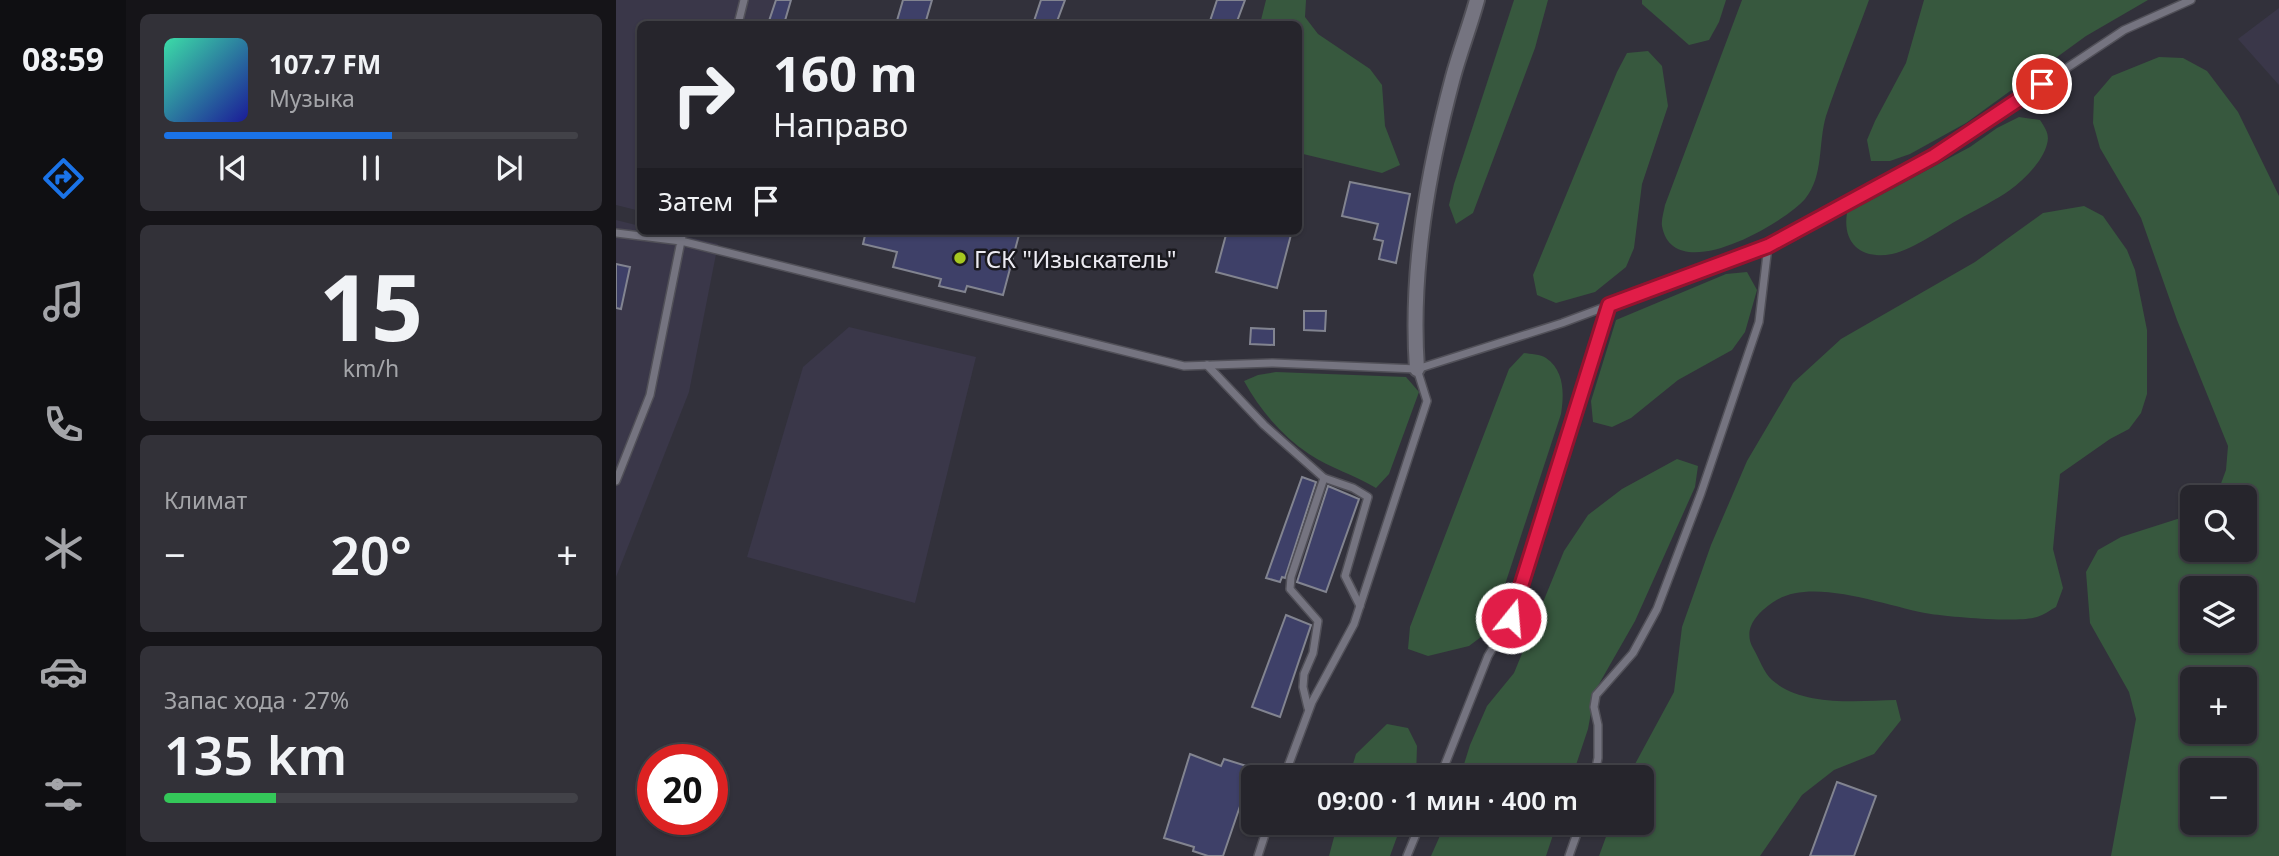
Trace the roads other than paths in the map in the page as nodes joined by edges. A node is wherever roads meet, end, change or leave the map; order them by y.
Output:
1 (744, 0) edge
2 (1477, 0) edge
3 (2191, 0) edge
4 (739, 21) edge
5 (616, 233) edge
6 (682, 235) edge
7 (681, 241) junction
8 (1768, 246) junction
9 (1609, 305) junction
10 (1207, 365) junction
11 (1417, 369) junction
12 (1324, 478) junction
13 (616, 481) edge
14 (1360, 606) junction
15 (1309, 711) junction
16 (1289, 765) edge
17 (1445, 765) edge
18 (1597, 765) edge
19 (1265, 835) edge
20 (1416, 835) edge
21 (1576, 835) edge
22 (1258, 856) edge
23 (1407, 856) edge
24 (1569, 856) edge

1 - 4 lane
2 - 11 street
3 - 8 lane
5 - 7 lane
6 - 7 lane
7 - 10 lane
7 - 13 lane
8 - 9 lane
8 - 18 lane
9 - 11 lane
9 - 17 lane
10 - 11 lane
10 - 12 lane
11 - 14 lane
12 - 14 lane
12 - 15 lane
14 - 15 lane
15 - 16 lane
19 - 22 lane
20 - 23 lane
21 - 24 lane

